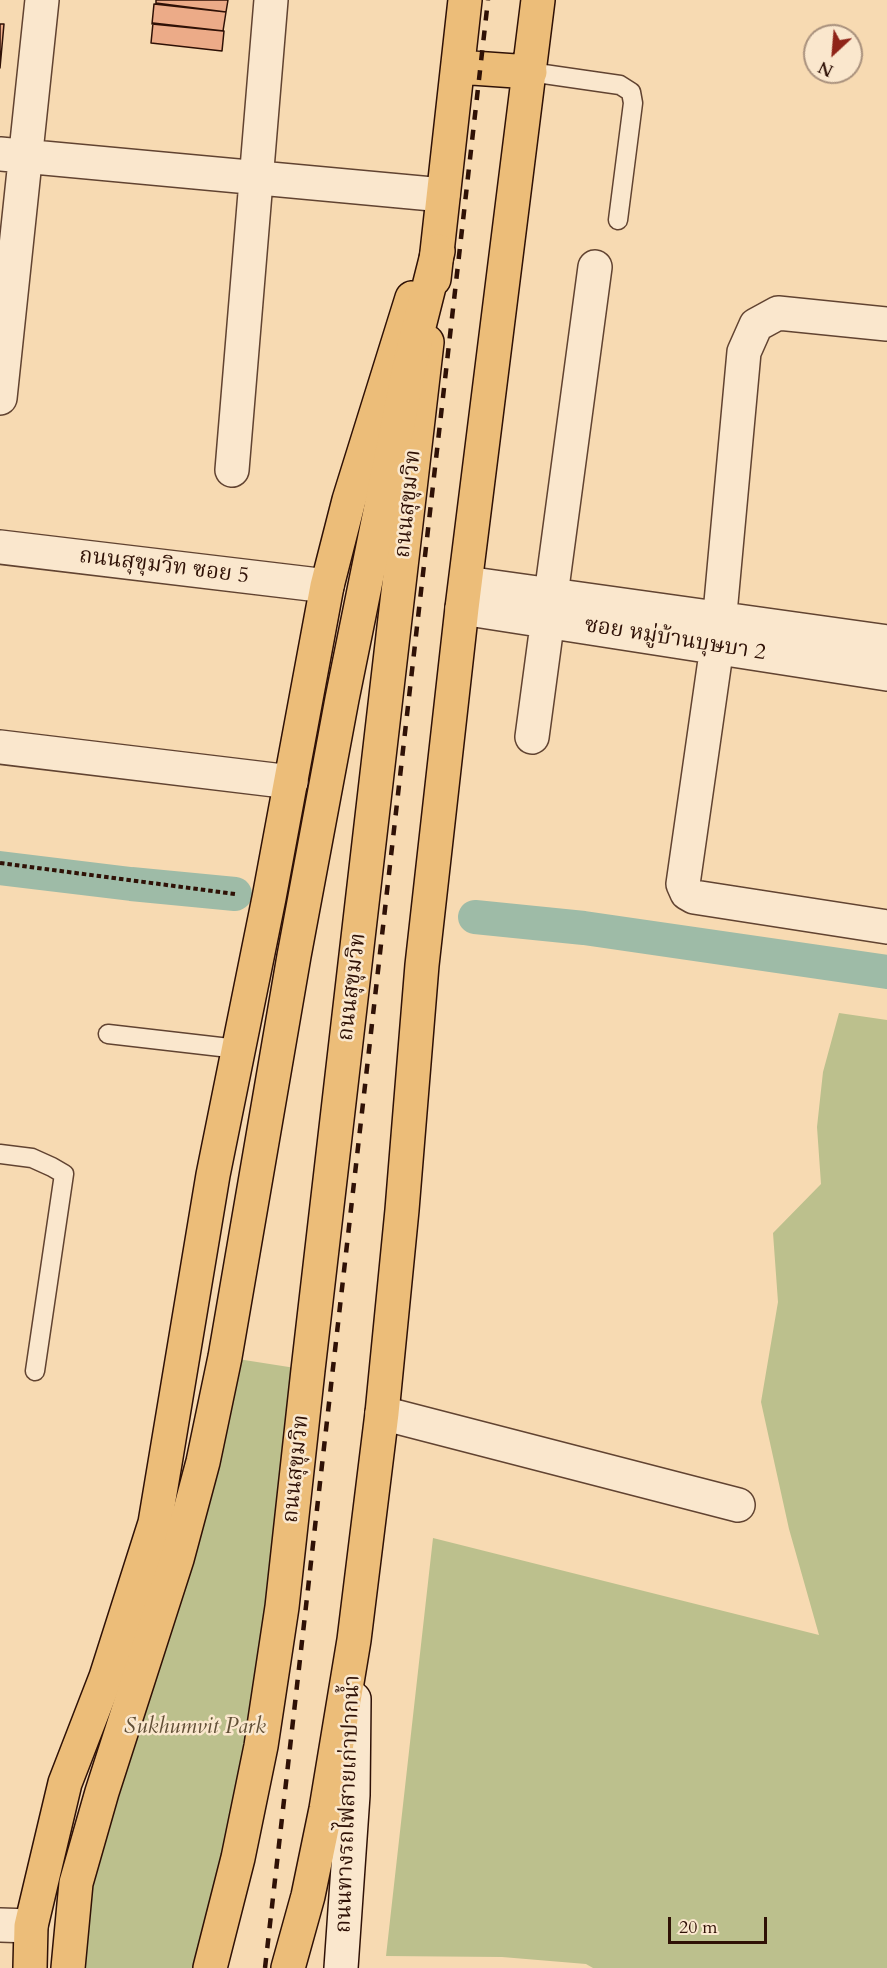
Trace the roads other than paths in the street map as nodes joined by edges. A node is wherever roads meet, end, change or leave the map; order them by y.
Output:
1 (42, 0) edge
2 (271, 0) edge
3 (465, 0) edge
4 (538, 0) edge
5 (458, 67) junction
6 (530, 72) junction
7 (13, 156) edge
8 (256, 176) junction
9 (443, 199) junction
10 (618, 220) dead end
11 (438, 251) junction
12 (595, 267) dead end
13 (5, 318) edge
14 (887, 324) edge
15 (0, 398) edge
16 (232, 470) dead end
17 (0, 547) edge
18 (327, 586) junction
19 (464, 596) junction
20 (550, 608) junction
21 (719, 632) junction
22 (887, 642) edge
23 (887, 674) edge
24 (532, 737) dead end
25 (0, 747) edge
26 (291, 782) junction
27 (887, 927) edge
28 (108, 1034) dead end
29 (238, 1049) junction
30 (0, 1154) edge
31 (35, 1371) dead end
32 (382, 1413) junction
33 (738, 1505) dead end
34 (354, 1640) junction
35 (15, 1925) edge
36 (30, 1968) edge
37 (68, 1968) edge
38 (210, 1968) edge
39 (288, 1968) edge
40 (341, 1968) edge

1 - 7 street
2 - 8 street
3 - 5 highway, ถนนสุขุมวิท
4 - 6 highway
5 - 6 highway
5 - 9 highway, ถนนสุขุมวิท
6 - 10 lane
6 - 19 highway
7 - 8 street
7 - 13 street
8 - 9 street
8 - 16 street
9 - 11 highway, ถนนสุขุมวิท
9 - 18 highway
11 - 37 highway
11 - 38 highway, ถนนสุขุมวิท
12 - 20 street
13 - 15 street
14 - 21 street
17 - 18 street, ถนนสุขุมวิท ซอย 5
18 - 26 highway
19 - 20 street, ซอย หมู่บ้านบุษบา 2
19 - 32 highway
20 - 21 street, ซอย หมู่บ้านบุษบา 2
20 - 24 street
21 - 22 street
21 - 23 street, ซอย หมู่บ้านบุษบา 2
21 - 27 street
25 - 26 street
26 - 29 highway
28 - 29 lane
29 - 35 highway
30 - 31 lane
32 - 33 street
32 - 34 highway
34 - 39 highway
34 - 40 street, ถนนทางรถไฟสายเก่าปากน้ำ
35 - 36 highway

